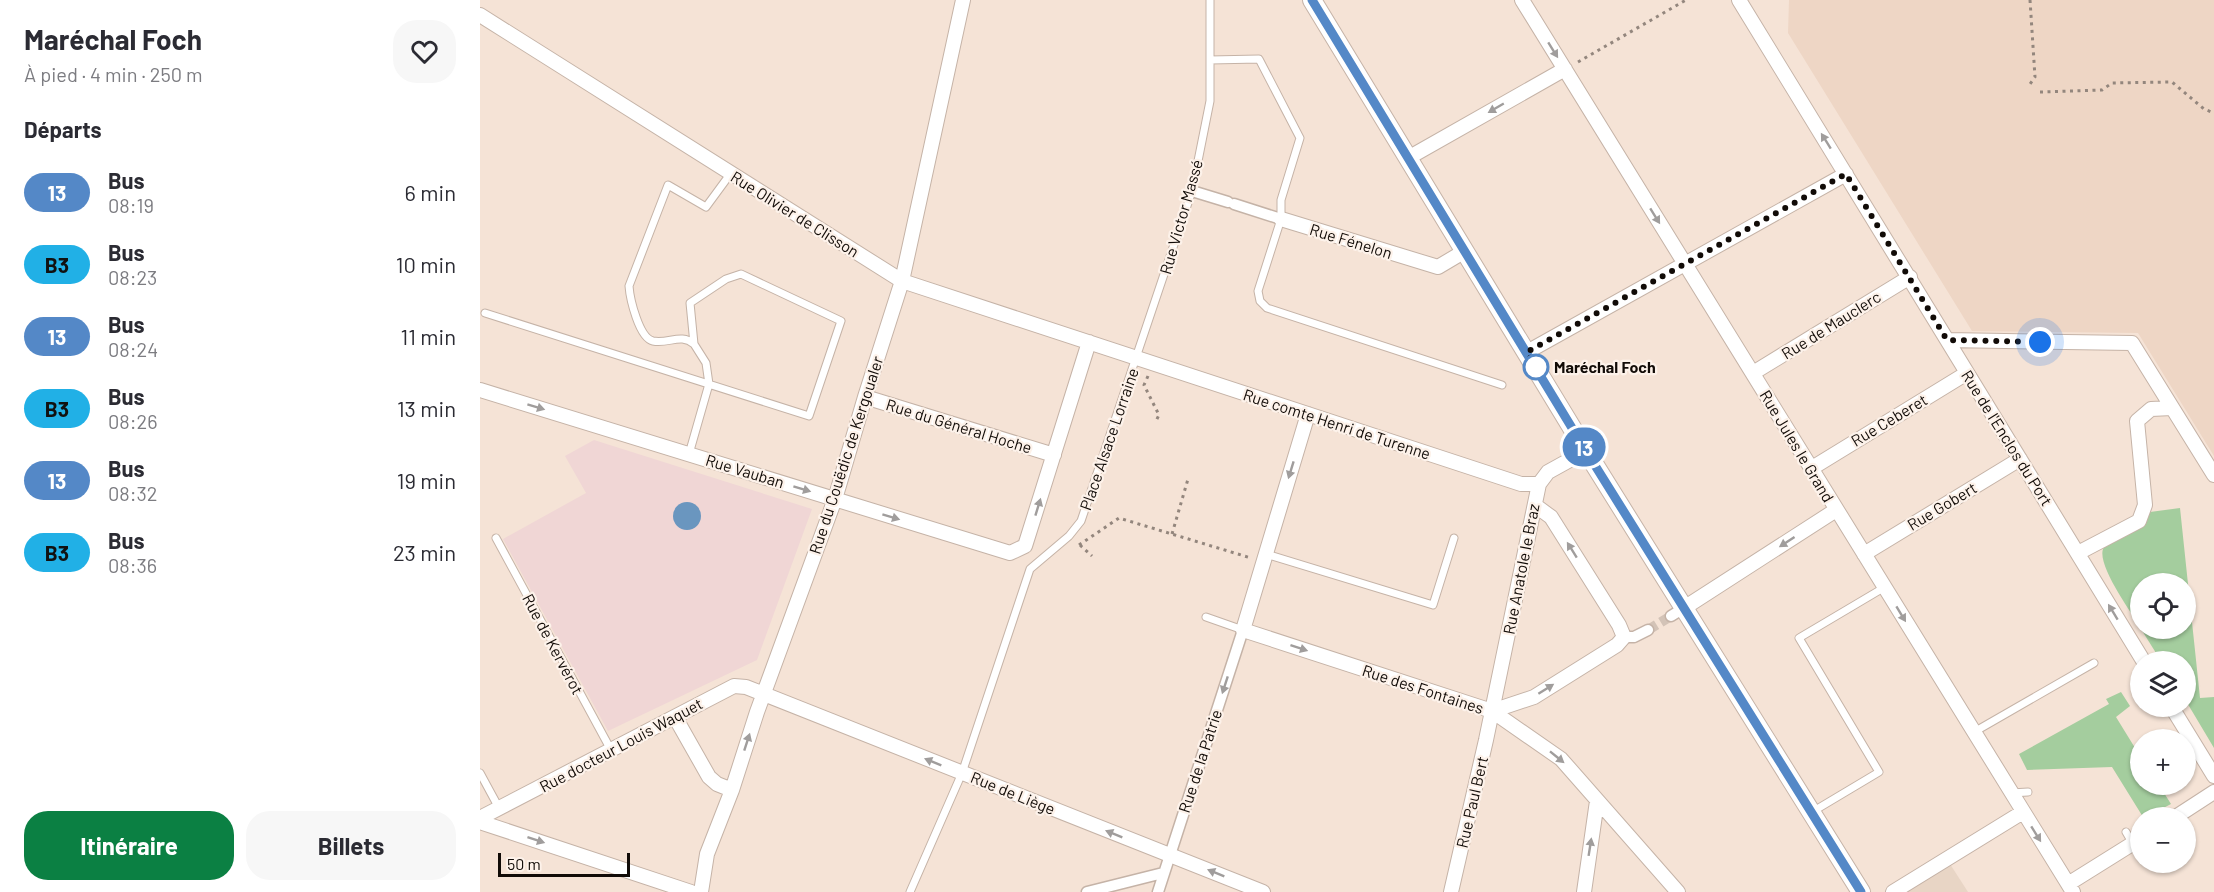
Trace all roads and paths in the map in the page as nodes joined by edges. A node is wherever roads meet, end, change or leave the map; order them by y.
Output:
1 (1210, 0) edge
2 (1312, 0) edge
3 (1522, 0) edge
4 (1686, 0) edge
5 (1739, 0) edge
6 (2030, 0) edge
7 (960, 3) edge
8 (480, 15) edge
9 (1210, 60) junction
10 (1565, 69) junction
11 (2030, 84) dead end
12 (2040, 92) dead end
13 (2214, 113) edge
14 (1408, 158) junction
15 (731, 173) junction
16 (1846, 174) junction
17 (1192, 191) junction
18 (1281, 219) junction
19 (1465, 251) junction
20 (1685, 264) junction
21 (1910, 277) junction
22 (902, 281) junction
23 (485, 313) dead end
24 (1947, 340) junction
25 (1089, 342) junction
26 (694, 344) junction
27 (1527, 352) junction
28 (1136, 358) junction
29 (1153, 363) junction
30 (1967, 373) junction
31 (1753, 374) junction
32 (709, 384) junction
33 (1502, 385) dead end
34 (480, 390) edge
35 (865, 398) junction
36 (2172, 408) junction
37 (1308, 414) junction
38 (1155, 423) dead end
39 (1586, 451) junction
40 (689, 454) junction
41 (1054, 455) junction
42 (2020, 459) junction
43 (1812, 468) junction
44 (2214, 475) edge
45 (1188, 479) dead end
46 (1539, 484) junction
47 (835, 499) junction
48 (1536, 506) junction
49 (1836, 510) junction
50 (1172, 534) junction
51 (1069, 536) junction
52 (496, 538) dead end
53 (1454, 538) dead end
54 (1079, 545) junction
55 (2078, 553) junction
56 (1864, 554) junction
57 (1092, 556) dead end
58 (1265, 558) junction
59 (1885, 587) junction
60 (1678, 612) junction
61 (1206, 617) dead end
62 (1243, 630) junction
63 (1648, 630) tunnel mouth
64 (1623, 637) junction
65 (2137, 651) edge
66 (2094, 663) dead end
67 (764, 695) junction
68 (1492, 711) junction
69 (675, 717) junction
70 (2178, 717) edge
71 (1974, 732) junction
72 (611, 750) junction
73 (480, 773) edge
74 (962, 773) junction
75 (2214, 777) edge
76 (732, 790) junction
77 (2028, 792) dead end
78 (2214, 792) edge
79 (2011, 793) junction
80 (1597, 801) junction
81 (2191, 807) edge
82 (499, 808) junction
83 (1811, 812) junction
84 (2023, 812) junction
85 (480, 820) edge
86 (2130, 840) edge
87 (1169, 855) junction
88 (1163, 873) junction
89 (2070, 888) edge
90 (691, 892) edge
91 (701, 892) edge
92 (910, 892) edge
93 (1087, 892) edge
94 (1158, 892) edge
95 (1263, 892) edge
96 (1451, 892) edge
97 (1584, 892) edge
98 (1678, 892) edge
99 (1861, 892) edge
100 (1893, 892) edge

1 - 9 lane, Rue Victor Massé
2 - 14 street
3 -> 10 street, Rue Jules le Grand
4 - 10 path
16 -> 5 street, Rue de l'Enclos du Port
6 - 11 path
7 - 22 street, Rue du Couëdic de Kergoualer
8 - 15 street, Rue Olivier de Clisson
9 - 17 lane, Rue Victor Massé
9 - 18 lane
10 -> 14 street
10 -> 20 street, Rue Jules le Grand
12 - 13 path
14 - 19 street
15 - 22 street, Rue Olivier de Clisson
15 - 26 lane
16 - 20 street
16 - 21 street, Rue de l'Enclos du Port
17 - 18 street, Rue Fénelon
17 - 28 lane, Rue Victor Massé
18 - 19 street, Rue Fénelon
18 - 33 lane
19 - 27 street
20 - 27 street
20 - 31 street, Rue Jules le Grand
21 - 24 street, Rue de l'Enclos du Port
21 - 31 street, Rue de Mauclerc
22 - 25 street, Rue Olivier de Clisson
22 - 35 street, Rue du Couëdic de Kergoualer
23 - 32 lane
24 - 30 street, Rue de l'Enclos du Port
24 - 36 street
25 - 28 street, Rue Olivier de Clisson
25 - 41 street
26 - 32 lane
26 - 32 lane
27 - 39 street
28 - 29 street, Rue comte Henri de Turenne
28 - 51 lane, Place Alsace Lorraine
29 - 37 street, Rue comte Henri de Turenne
29 - 38 path
30 - 42 street, Rue de l'Enclos du Port
30 - 43 street, Rue Ceberet
31 - 43 street, Rue Jules le Grand
32 - 40 lane
34 -> 40 street, Rue Vauban
35 - 41 street, Rue du Général Hoche
35 - 47 street, Rue du Couëdic de Kergoualer
36 - 44 street
36 - 55 street
37 - 46 street, Rue comte Henri de Turenne
37 -> 58 street
39 - 46 street, Rue Anatole le Braz
39 - 60 street
40 -> 47 street, Rue Vauban
47 -> 41 street, Rue Vauban
42 - 55 street, Rue de l'Enclos du Port
42 - 56 street, Rue Gobert
43 - 49 street, Rue Jules le Grand
45 - 50 path
46 - 48 street, Rue Anatole le Braz
47 - 67 street, Rue du Couëdic de Kergoualer
64 -> 48 street
48 - 68 street, Rue Anatole le Braz
49 - 56 street, Rue Jules le Grand
49 -> 60 street
50 - 54 path
50 - 58 path
51 - 54 path
51 - 74 lane, Place Alsace Lorraine
52 - 72 lane, Rue de Kervérot
53 - 58 lane
54 - 57 path
65 -> 55 street, Rue de l'Enclos du Port
56 - 59 street, Rue Jules le Grand
58 - 62 street
59 -> 71 street, Rue Jules le Grand
59 - 83 lane
60 - 83 street
61 - 62 lane
62 -> 68 street, Rue des Fontaines
62 -> 87 street, Rue de la Patrie
63 - 64 street
68 -> 64 street
66 - 71 lane
67 - 69 street, Rue docteur Louis Waquet
74 -> 67 street, Rue de Liège
76 -> 67 street, Rue du Couëdic de Kergoualer
68 -> 80 street, Rue des Fontaines
68 - 96 street, Rue Paul Bert
69 - 72 street, Rue docteur Louis Waquet
69 - 76 street
70 - 75 street
71 - 79 street, Rue Jules le Grand
72 - 82 street, Rue docteur Louis Waquet
73 - 82 lane
87 -> 74 street, Rue de Liège
74 - 92 lane
76 - 91 street, Rue du Couëdic de Kergoualer
77 - 79 lane
78 - 81 street
79 - 84 street, Rue Jules le Grand
97 -> 80 street
80 - 98 street, Rue des Fontaines
82 - 85 street, Rue docteur Louis Waquet
83 - 99 street
84 -> 89 street, Rue Jules le Grand
84 - 100 street
85 -> 90 street
86 - 89 street
87 - 88 street, Rue de la Patrie
95 -> 87 street, Rue de Liège
88 - 93 street
88 - 94 street, Rue de la Patrie

